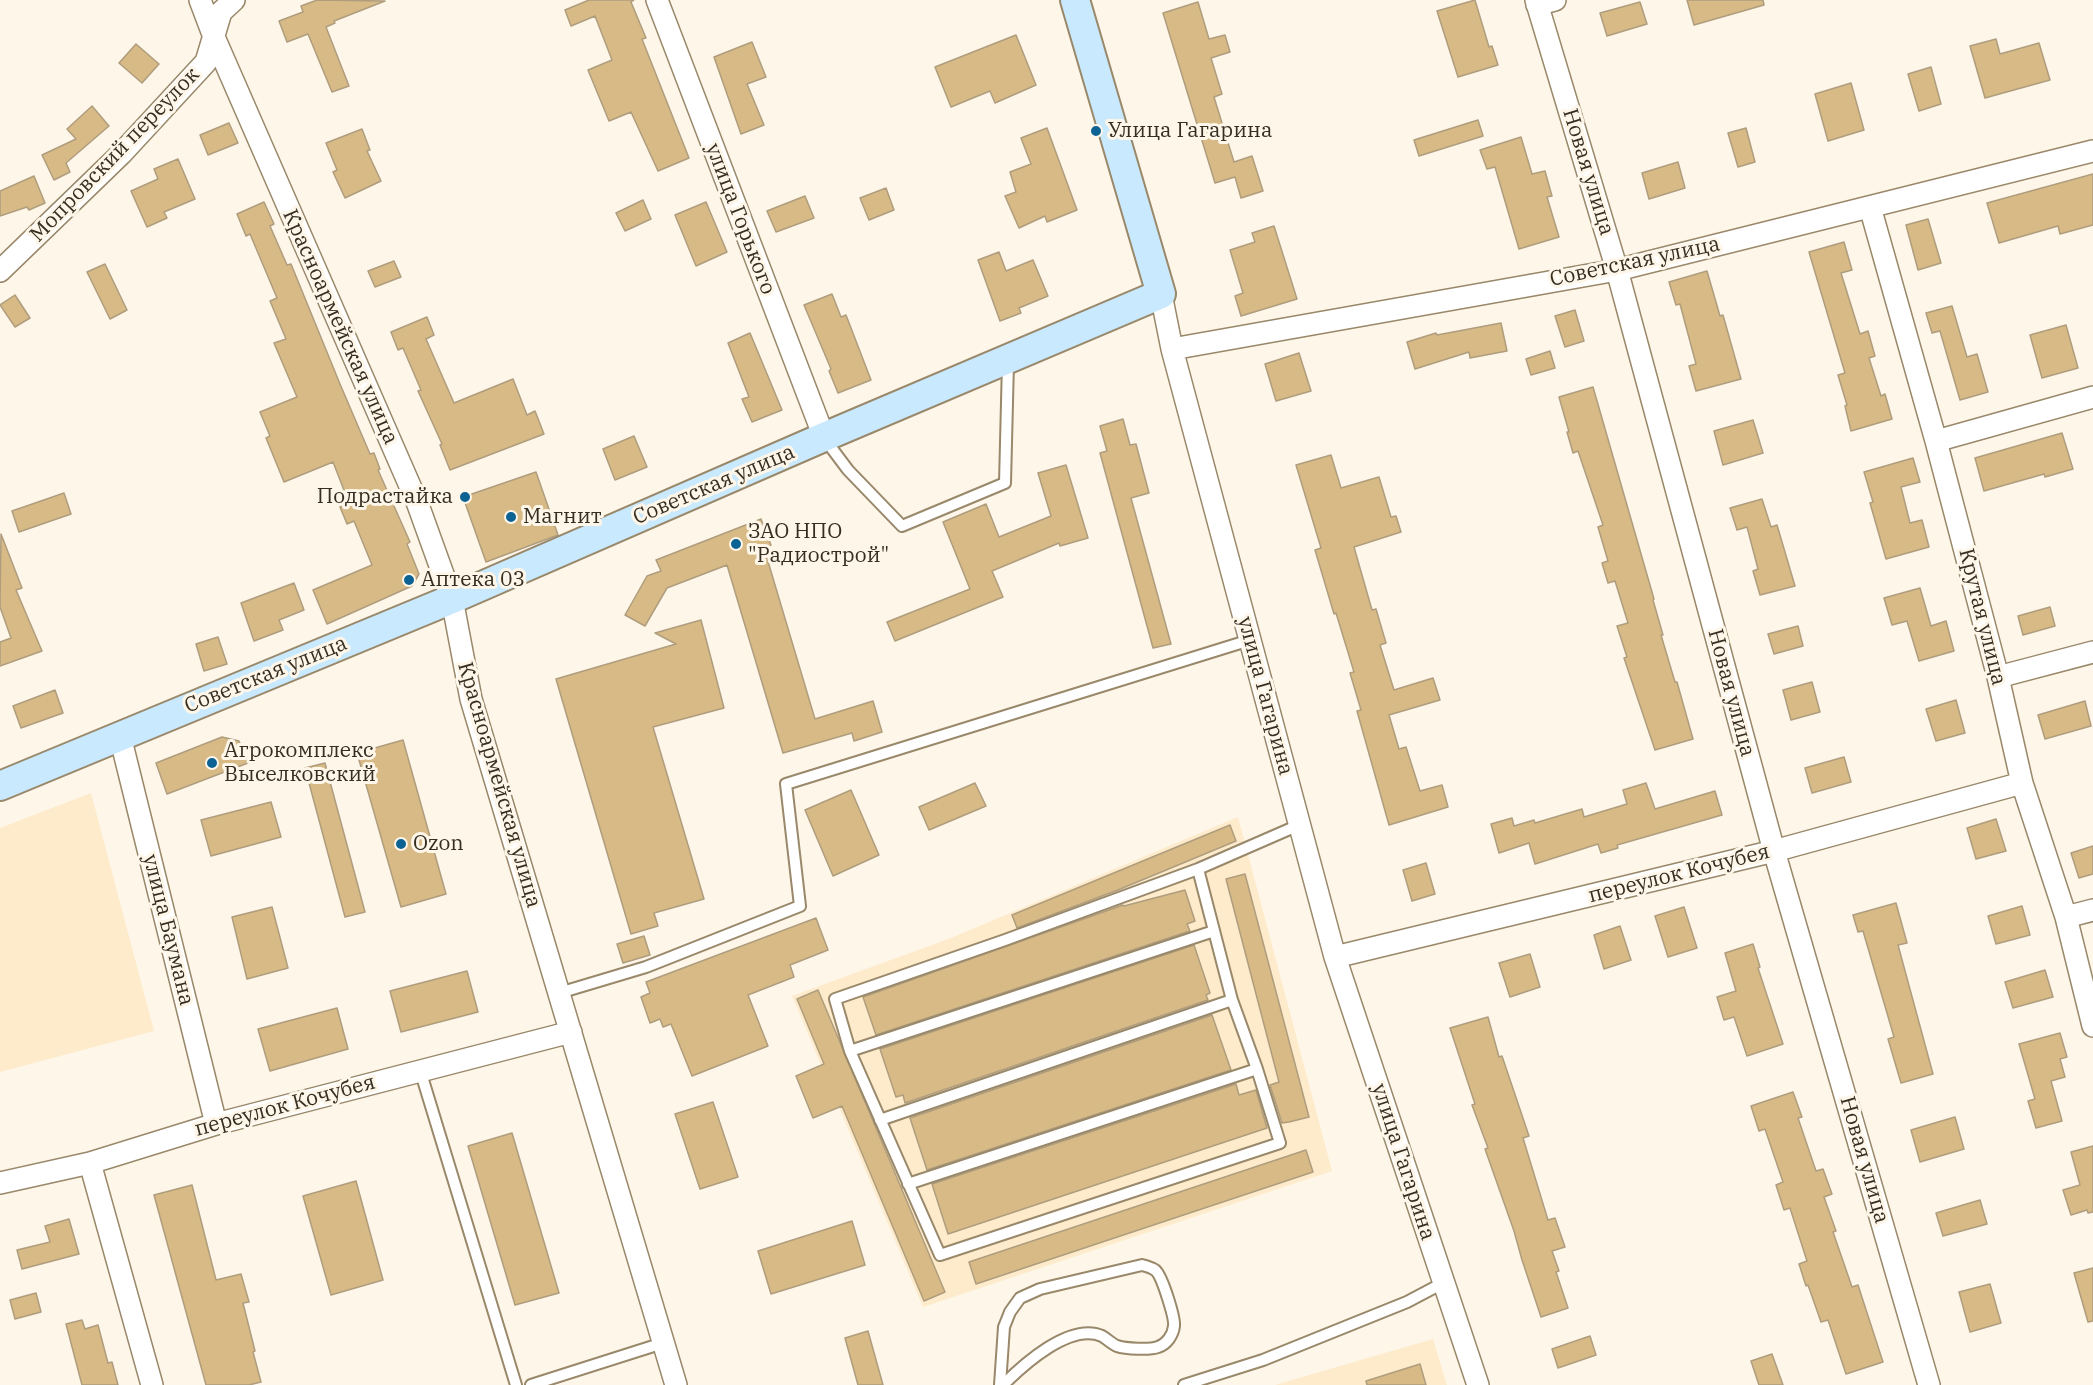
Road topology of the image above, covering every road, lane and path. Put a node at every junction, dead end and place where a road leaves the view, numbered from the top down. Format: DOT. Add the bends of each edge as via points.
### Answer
graph roads {
  1 [pos="200,0"];
  2 [pos="234,0"];
  3 [pos="657,0"];
  4 [pos="1075,0"];
  5 [pos="1543,2"];
  6 [pos="214,37"];
  7 [pos="2093,151"];
  8 [pos="1870,207"];
  9 [pos="1617,270"];
  10 [pos="0,271"];
  11 [pos="1161,294"];
  12 [pos="1172,349"];
  13 [pos="1008,359"];
  14 [pos="2093,397"];
  15 [pos="824,437"];
  16 [pos="1936,441"];
  17 [pos="452,599"];
  18 [pos="1250,640"];
  19 [pos="2093,651"];
  20 [pos="1998,677"];
  21 [pos="120,736"];
  22 [pos="2022,783"];
  23 [pos="0,786"];
  24 [pos="1299,825"];
  25 [pos="1774,851"];
  26 [pos="1198,869"];
  27 [pos="2093,910"];
  28 [pos="2066,917"];
  29 [pos="1214,931"];
  30 [pos="1335,957"];
  31 [pos="559,993"];
  32 [pos="1232,1000"];
  33 [pos="2093,1026"];
  34 [pos="571,1032"];
  35 [pos="850,1051"];
  36 [pos="1257,1069"];
  37 [pos="420,1070"];
  38 [pos="880,1120"];
  39 [pos="216,1124"];
  40 [pos="90,1163"];
  41 [pos="0,1183"];
  42 [pos="908,1184"];
  43 [pos="1443,1283"];
  44 [pos="663,1343"];
  45 [pos="152,1385"];
  46 [pos="516,1385"];
  47 [pos="531,1385"];
  48 [pos="676,1385"];
  49 [pos="1001,1385"];
  50 [pos="1184,1385"];
  51 [pos="1478,1385"];
  52 [pos="1929,1385"];
  1 -- 6 [label="street, Красноармейская улица"];
  2 -- 6 [label="street, Мопровский переулок" via="221,12"];
  3 -- 15 [label="street, улица Горького"];
  4 -- 11 [label="street, улица Гагарина"];
  5 -- 9 [label="street, Новая улица"];
  6 -- 10 [label="street, Мопровский переулок" via="206,62 121,154"];
  6 -- 17 [label="street, Красноармейская улица" via="417,502"];
  7 -- 8 [label="street, Советская улица"];
  8 -- 9 [label="street, Советская улица"];
  8 -- 16 [label="street, Крутая улица"];
  9 -- 12 [label="street, Советская улица"];
  9 -- 25 [label="street, Новая улица"];
  11 -- 12 [label="street, улица Гагарина"];
  11 -- 13 [label="street, Советская улица"];
  12 -- 18 [label="street, улица Гагарина"];
  13 -- 15 [label="street, Советская улица"];
  13 -- 15 [label="lane" via="1005,483 902,526 848,470"];
  14 -- 16 [label="street"];
  15 -- 17 [label="street, Советская улица"];
  16 -- 20 [label="street, Крутая улица"];
  17 -- 21 [label="street, Советская улица"];
  17 -- 31 [label="street, Красноармейская улица" via="471,699"];
  18 -- 24 [label="street, улица Гагарина"];
  18 -- 31 [label="lane" via="786,784 800,906 646,967"];
  19 -- 20 [label="street"];
  20 -- 22 [label="street, Крутая улица"];
  21 -- 23 [label="street, Советская улица"];
  21 -- 39 [label="street, улица Баумана"];
  22 -- 25 [label="street, переулок Кочубея"];
  22 -- 28 [label="street, Крутая улица"];
  24 -- 26 [label="lane"];
  24 -- 30 [label="street, улица Гагарина"];
  25 -- 30 [label="street, переулок Кочубея"];
  25 -- 52 [label="street, Новая улица"];
  26 -- 29 [label="lane"];
  26 -- 35 [label="lane" via="835,999"];
  27 -- 28 [label="street"];
  28 -- 33 [label="street, Крутая улица"];
  29 -- 32 [label="lane"];
  29 -- 35 [label="lane"];
  30 -- 43 [label="street, улица Гагарина"];
  31 -- 34 [label="street, Красноармейская улица"];
  32 -- 36 [label="lane"];
  32 -- 38 [label="lane"];
  34 -- 37 [label="street, переулок Кочубея"];
  34 -- 44 [label="street, Красноармейская улица"];
  35 -- 38 [label="lane"];
  36 -- 42 [label="lane"];
  36 -- 42 [label="lane" via="1280,1143 940,1255"];
  37 -- 39 [label="street, переулок Кочубея"];
  37 -- 46 [label="lane"];
  38 -- 42 [label="lane"];
  39 -- 40 [label="street, переулок Кочубея"];
  40 -- 41 [label="street, переулок Кочубея"];
  40 -- 45 [label="street"];
  43 -- 50 [label="lane" via="1407,1302 1263,1360"];
  43 -- 51 [label="street, улица Гагарина"];
  44 -- 47 [label="lane"];
  44 -- 48 [label="street, Красноармейская улица"];
  49 -- 49 [label="lane" via="1004,1327 1020,1298 1040,1289 1142,1265 1161,1278 1175,1324 1166,1343 1127,1348 1100,1335 1078,1336 1033,1357"];
}
